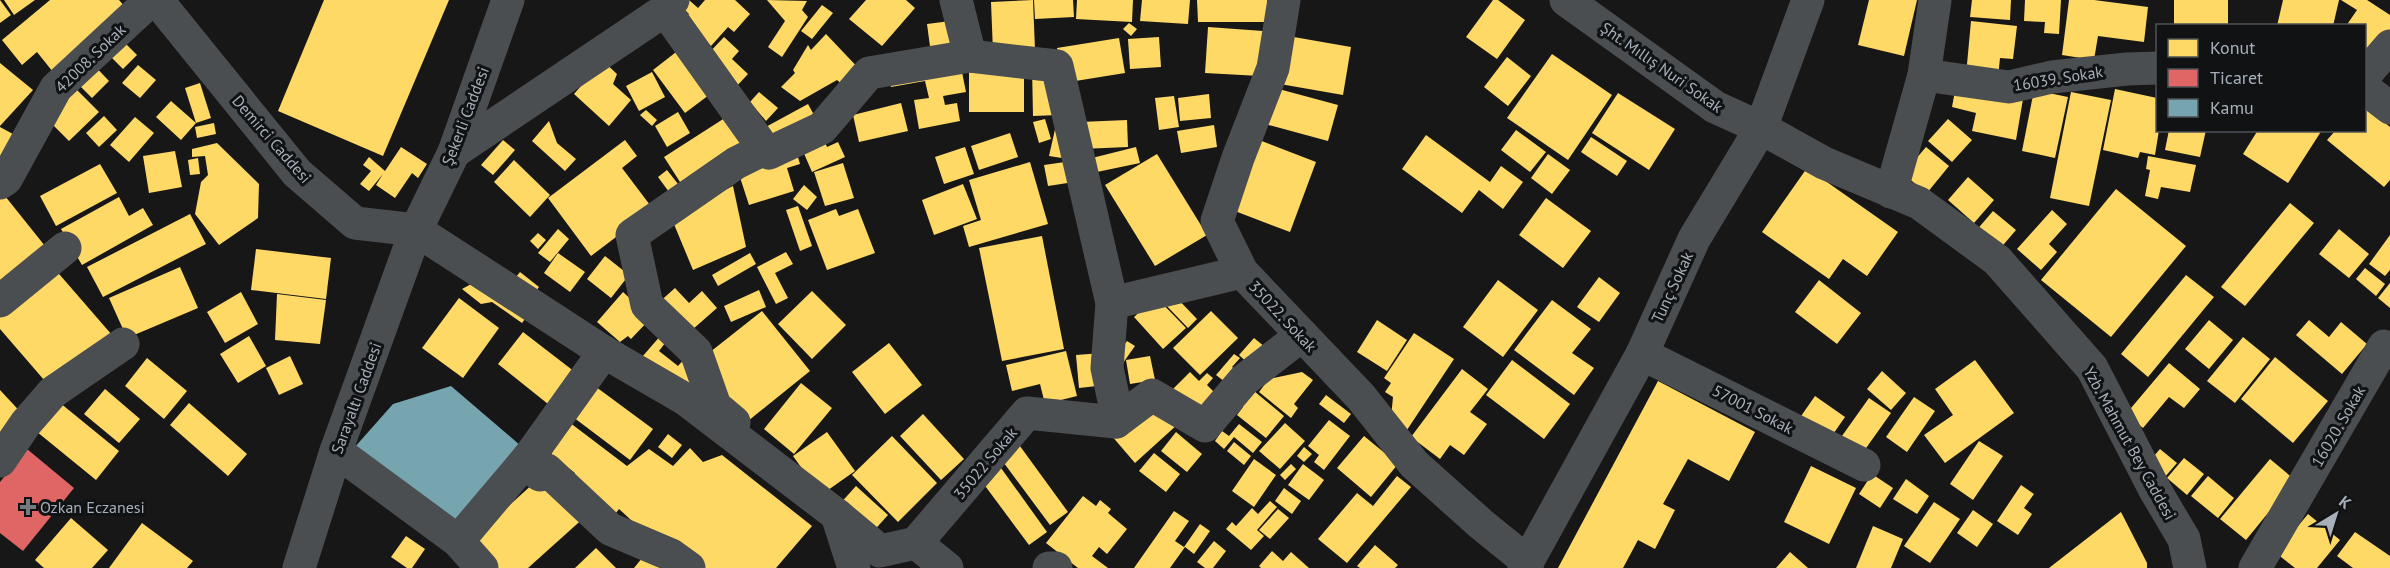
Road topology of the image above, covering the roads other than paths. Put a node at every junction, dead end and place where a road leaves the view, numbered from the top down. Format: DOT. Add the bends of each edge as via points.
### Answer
graph roads {
  1 [pos="151,0"];
  2 [pos="157,0"];
  3 [pos="508,0"];
  4 [pos="956,0"];
  5 [pos="1284,0"];
  6 [pos="1566,0"];
  7 [pos="1808,0"];
  8 [pos="1935,0"];
  9 [pos="669,5"];
  10 [pos="2390,46"];
  11 [pos="970,56"];
  12 [pos="2156,68"];
  13 [pos="2366,74"];
  14 [pos="1924,75"];
  15 [pos="2366,90"];
  16 [pos="2390,108"];
  17 [pos="1761,128"];
  18 [pos="764,149"];
  19 [pos="454,152"];
  20 [pos="2,179"];
  21 [pos="1891,192"];
  22 [pos="416,230"];
  23 [pos="65,248"];
  24 [pos="1242,272"];
  25 [pos="0,301"];
  26 [pos="1112,303"];
  27 [pos="1302,335"];
  28 [pos="123,344"];
  29 [pos="2384,346"];
  30 [pos="604,352"];
  31 [pos="1642,354"];
  32 [pos="1116,422"];
  33 [pos="336,451"];
  34 [pos="529,457"];
  35 [pos="0,461"];
  36 [pos="1864,465"];
  37 [pos="837,515"];
  38 [pos="458,541"];
  39 [pos="916,543"];
  40 [pos="1526,565"];
  41 [pos="299,568"];
  42 [pos="482,568"];
  43 [pos="689,568"];
  44 [pos="854,568"];
  45 [pos="947,568"];
  46 [pos="1049,568"];
  47 [pos="1056,568"];
  48 [pos="2190,568"];
  49 [pos="2255,568"];
  1 -- 20 [label="street, 42008. Sokak" via="56,88"];
  2 -- 22 [label="street, Demirci Caddesi" via="297,173 355,223"];
  3 -- 19 [label="street, Şekerli Caddesi"];
  4 -- 11 [label="street"];
  5 -- 24 [label="street, 35022. Sokak" via="1273,68 1217,220"];
  6 -- 17 [label="street, Şht. Mıllış Nuri Sokak" via="1715,107"];
  7 -- 17 [label="street, Tunç Sokak"];
  8 -- 14 [label="street"];
  9 -- 18 [label="street"];
  9 -- 19 [label="street"];
  10 -- 13 [label="street"];
  11 -- 18 [label="street" via="869,73 822,128 769,153"];
  11 -- 26 [label="street" via="1057,66"];
  12 -- 14 [label="street, 16039. Sokak" via="2052,77 2010,87"];
  14 -- 21 [label="street"];
  15 -- 16 [label="street"];
  17 -- 21 [label="street, Yzb. Mahmut Bey Caddesi" via="1824,163"];
  17 -- 31 [label="street, Tunç Sokak" via="1694,239"];
  18 -- 37 [label="street" via="736,163 632,235 647,305 696,352 715,406"];
  19 -- 22 [label="street, Şekerli Caddesi"];
  21 -- 48 [label="street, Yzb. Mahmut Bey Caddesi" via="1919,203 1997,260 2092,368 2184,539"];
  22 -- 30 [label="street"];
  22 -- 33 [label="street, Sarayaltı Caddesi"];
  23 -- 25 [label="street"];
  24 -- 26 [label="street"];
  24 -- 27 [label="street, 35022. Sokak"];
  26 -- 32 [label="street" via="1107,368"];
  27 -- 32 [label="street" via="1244,380 1205,426 1152,395"];
  27 -- 40 [label="street, 35022. Sokak" via="1361,397 1414,464"];
  28 -- 35 [label="street" via="53,392"];
  29 -- 49 [label="street, 16020. Sokak"];
  30 -- 34 [label="street"];
  30 -- 37 [label="street" via="685,399"];
  31 -- 36 [label="street, 57001 Sokak"];
  31 -- 40 [label="street, Tunç Sokak"];
  32 -- 39 [label="street, 35022 Sokak" via="1027,413"];
  33 -- 38 [label="street"];
  33 -- 41 [label="street, Sarayaltı Caddesi"];
  34 -- 38 [label="street"];
  34 -- 43 [label="street" via="527,465 540,475 547,470 610,529 671,555"];
  37 -- 39 [label="street" via="880,551"];
  37 -- 44 [label="street"];
  38 -- 42 [label="street"];
  39 -- 45 [label="street"];
  46 -- 47 [label="street"];
}
